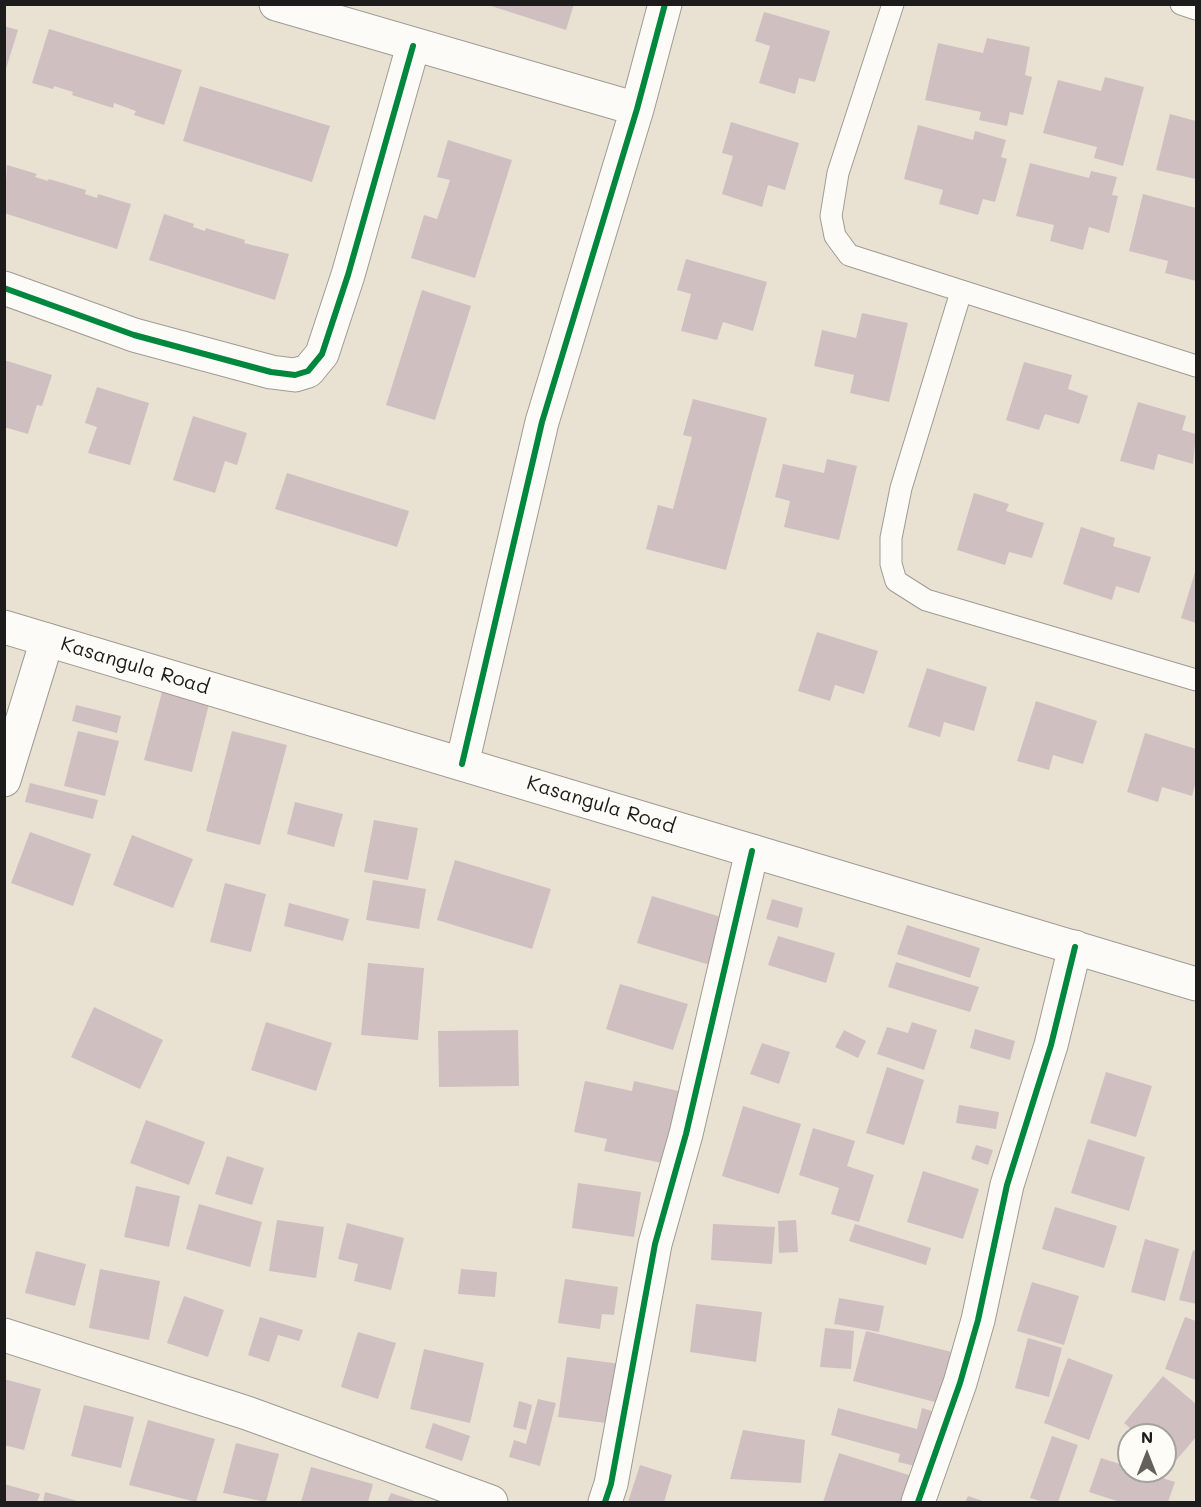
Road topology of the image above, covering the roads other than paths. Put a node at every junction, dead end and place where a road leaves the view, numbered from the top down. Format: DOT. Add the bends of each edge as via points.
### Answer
graph roads {
  1 [pos="276,4"];
  2 [pos="665,4"];
  3 [pos="893,4"];
  4 [pos="1180,4"];
  5 [pos="1197,9"];
  6 [pos="413,46"];
  7 [pos="637,109"];
  8 [pos="4,288"];
  9 [pos="961,292"];
  10 [pos="1197,366"];
  11 [pos="4,627"];
  12 [pos="47,640"];
  13 [pos="1197,681"];
  14 [pos="462,764"];
  15 [pos="4,780"];
  16 [pos="752,850"];
  17 [pos="1075,947"];
  18 [pos="1197,984"];
  19 [pos="4,1335"];
  20 [pos="491,1503"];
  21 [pos="605,1503"];
  22 [pos="918,1503"];
  1 -- 6 [label="street"];
  2 -- 7 [label="street"];
  3 -- 9 [label="lane" via="838,172 831,216 835,236 849,255"];
  4 -- 5 [label="lane"];
  6 -- 7 [label="street"];
  6 -- 8 [label="street" via="348,275 322,354 308,371 295,375 271,372 134,335"];
  7 -- 14 [label="street" via="542,422"];
  9 -- 10 [label="lane"];
  9 -- 13 [label="lane" via="901,488 891,538 891,564 896,581 926,600"];
  11 -- 12 [label="street, Kasangula Road"];
  12 -- 14 [label="street, Kasangula Road"];
  12 -- 15 [label="street"];
  14 -- 16 [label="street, Kasangula Road"];
  16 -- 17 [label="street, Kasangula Road"];
  16 -- 21 [label="street" via="686,1134 655,1244"];
  17 -- 18 [label="street, Kasangula Road"];
  17 -- 22 [label="street" via="1051,1045 1007,1185 978,1320"];
  19 -- 20 [label="street" via="247,1413"];
}
